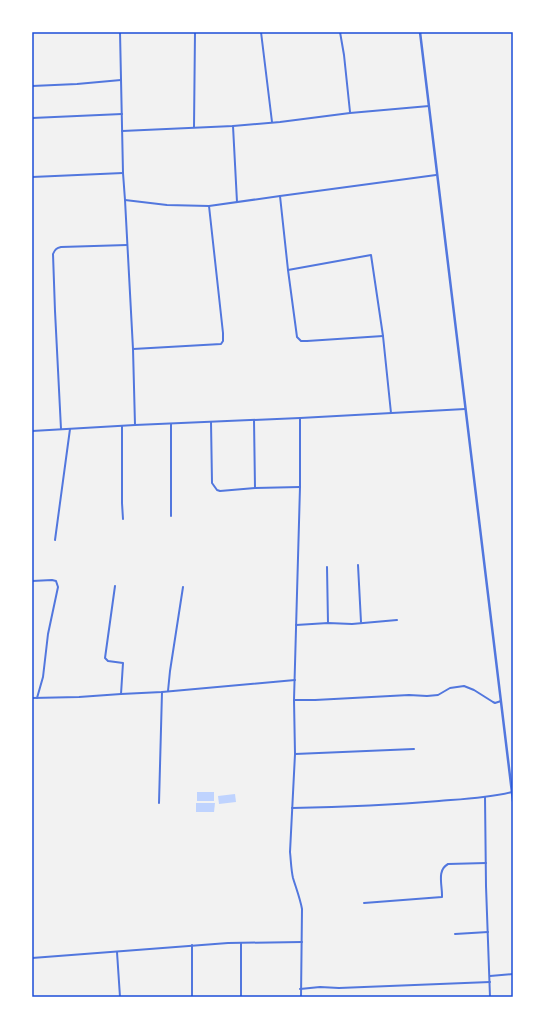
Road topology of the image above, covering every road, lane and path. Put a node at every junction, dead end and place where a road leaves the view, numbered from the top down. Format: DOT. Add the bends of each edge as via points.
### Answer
graph roads {
  1 [pos="120,32"];
  2 [pos="195,32"];
  3 [pos="261,32"];
  4 [pos="340,32"];
  5 [pos="420,32"];
  6 [pos="121,80"];
  7 [pos="32,86"];
  8 [pos="428,106"];
  9 [pos="350,113"];
  10 [pos="122,114"];
  11 [pos="32,118"];
  12 [pos="272,122"];
  13 [pos="232,126"];
  14 [pos="194,128"];
  15 [pos="122,130"];
  16 [pos="123,172"];
  17 [pos="436,175"];
  18 [pos="32,177"];
  19 [pos="280,196"];
  20 [pos="125,200"];
  21 [pos="237,202"];
  22 [pos="208,206"];
  23 [pos="127,245"];
  24 [pos="288,270"];
  25 [pos="383,336"];
  26 [pos="133,349"];
  27 [pos="465,409"];
  28 [pos="391,413"];
  29 [pos="300,418"];
  30 [pos="254,420"];
  31 [pos="211,422"];
  32 [pos="171,424"];
  33 [pos="135,425"];
  34 [pos="122,426"];
  35 [pos="61,429"];
  36 [pos="70,429"];
  37 [pos="32,431"];
  38 [pos="300,486"];
  39 [pos="255,488"];
  40 [pos="171,516"];
  41 [pos="123,518"];
  42 [pos="55,540"];
  43 [pos="358,565"];
  44 [pos="327,567"];
  45 [pos="32,581"];
  46 [pos="114,586"];
  47 [pos="183,587"];
  48 [pos="397,620"];
  49 [pos="361,622"];
  50 [pos="328,623"];
  51 [pos="296,625"];
  52 [pos="294,680"];
  53 [pos="168,691"];
  54 [pos="162,692"];
  55 [pos="122,694"];
  56 [pos="32,698"];
  57 [pos="37,698"];
  58 [pos="294,700"];
  59 [pos="501,701"];
  60 [pos="414,749"];
  61 [pos="295,754"];
  62 [pos="512,792"];
  63 [pos="485,797"];
  64 [pos="513,801"];
  65 [pos="159,803"];
  66 [pos="292,808"];
  67 [pos="486,863"];
  68 [pos="364,903"];
  69 [pos="488,932"];
  70 [pos="455,934"];
  71 [pos="302,942"];
  72 [pos="241,943"];
  73 [pos="192,945"];
  74 [pos="117,952"];
  75 [pos="32,958"];
  76 [pos="513,974"];
  77 [pos="490,976"];
  78 [pos="490,982"];
  79 [pos="300,989"];
  80 [pos="120,997"];
  81 [pos="192,997"];
  82 [pos="241,997"];
  83 [pos="301,997"];
  84 [pos="490,997"];
  1 -- 6 [label="street"];
  2 -- 14 [label="street"];
  3 -- 12 [label="street"];
  4 -- 9 [label="street"];
  5 -- 8 [label="street"];
  6 -- 7 [label="street"];
  6 -- 10 [label="street"];
  8 -- 9 [label="street"];
  8 -- 17 [label="street"];
  9 -- 12 [label="street"];
  10 -- 11 [label="street"];
  10 -- 15 [label="street"];
  12 -- 13 [label="street"];
  13 -- 14 [label="street"];
  13 -- 21 [label="street"];
  14 -- 15 [label="street"];
  15 -- 16 [label="street"];
  16 -- 18 [label="street"];
  16 -- 20 [label="street"];
  17 -- 19 [label="street"];
  17 -- 27 [label="street"];
  19 -- 21 [label="street"];
  19 -- 24 [label="street"];
  20 -- 22 [label="street"];
  20 -- 23 [label="street"];
  21 -- 22 [label="street"];
  22 -- 26 [label="street" via="223,341 221,344"];
  23 -- 26 [label="street"];
  23 -- 35 [label="street" via="58,248 53,254"];
  24 -- 25 [label="street" via="297,337 301,341"];
  24 -- 25 [label="street" via="371,255"];
  25 -- 28 [label="street"];
  26 -- 33 [label="street"];
  27 -- 28 [label="street"];
  27 -- 59 [label="street"];
  28 -- 29 [label="street"];
  29 -- 30 [label="street"];
  29 -- 38 [label="street"];
  30 -- 31 [label="street"];
  30 -- 39 [label="street"];
  31 -- 32 [label="street"];
  31 -- 39 [label="street" via="212,483 220,491"];
  32 -- 33 [label="street"];
  32 -- 40 [label="street"];
  33 -- 34 [label="street"];
  34 -- 36 [label="street"];
  34 -- 41 [label="street"];
  35 -- 36 [label="street"];
  35 -- 37 [label="street"];
  36 -- 42 [label="street"];
  38 -- 39 [label="street"];
  38 -- 51 [label="street"];
  43 -- 49 [label="street"];
  44 -- 50 [label="street"];
  45 -- 57 [label="street" via="52,580 56,581 58,587"];
  46 -- 55 [label="street" via="105,658 123,663"];
  47 -- 53 [label="street"];
  48 -- 49 [label="street"];
  49 -- 50 [label="street"];
  50 -- 51 [label="street"];
  51 -- 52 [label="street"];
  52 -- 53 [label="street"];
  52 -- 58 [label="street"];
  53 -- 54 [label="street"];
  54 -- 55 [label="street"];
  54 -- 65 [label="street"];
  55 -- 57 [label="street"];
  56 -- 57 [label="street"];
  58 -- 59 [label="street" via="427,696 464,686 495,703"];
  58 -- 61 [label="street"];
  59 -- 62 [label="street"];
  60 -- 61 [label="street"];
  61 -- 66 [label="street"];
  62 -- 63 [label="street"];
  62 -- 64 [label="street"];
  63 -- 66 [label="street" via="406,804"];
  63 -- 67 [label="street"];
  66 -- 71 [label="street" via="290,852 293,876 302,909"];
  67 -- 68 [label="street" via="444,866 441,872 442,897"];
  67 -- 69 [label="street"];
  69 -- 70 [label="street"];
  69 -- 77 [label="street"];
  71 -- 72 [label="street"];
  71 -- 79 [label="street"];
  72 -- 73 [label="street"];
  72 -- 82 [label="street"];
  73 -- 74 [label="street"];
  73 -- 81 [label="street"];
  74 -- 75 [label="street"];
  74 -- 80 [label="street"];
  76 -- 77 [label="street"];
  77 -- 78 [label="street"];
  78 -- 79 [label="street"];
  78 -- 84 [label="street"];
  79 -- 83 [label="street"];
}
